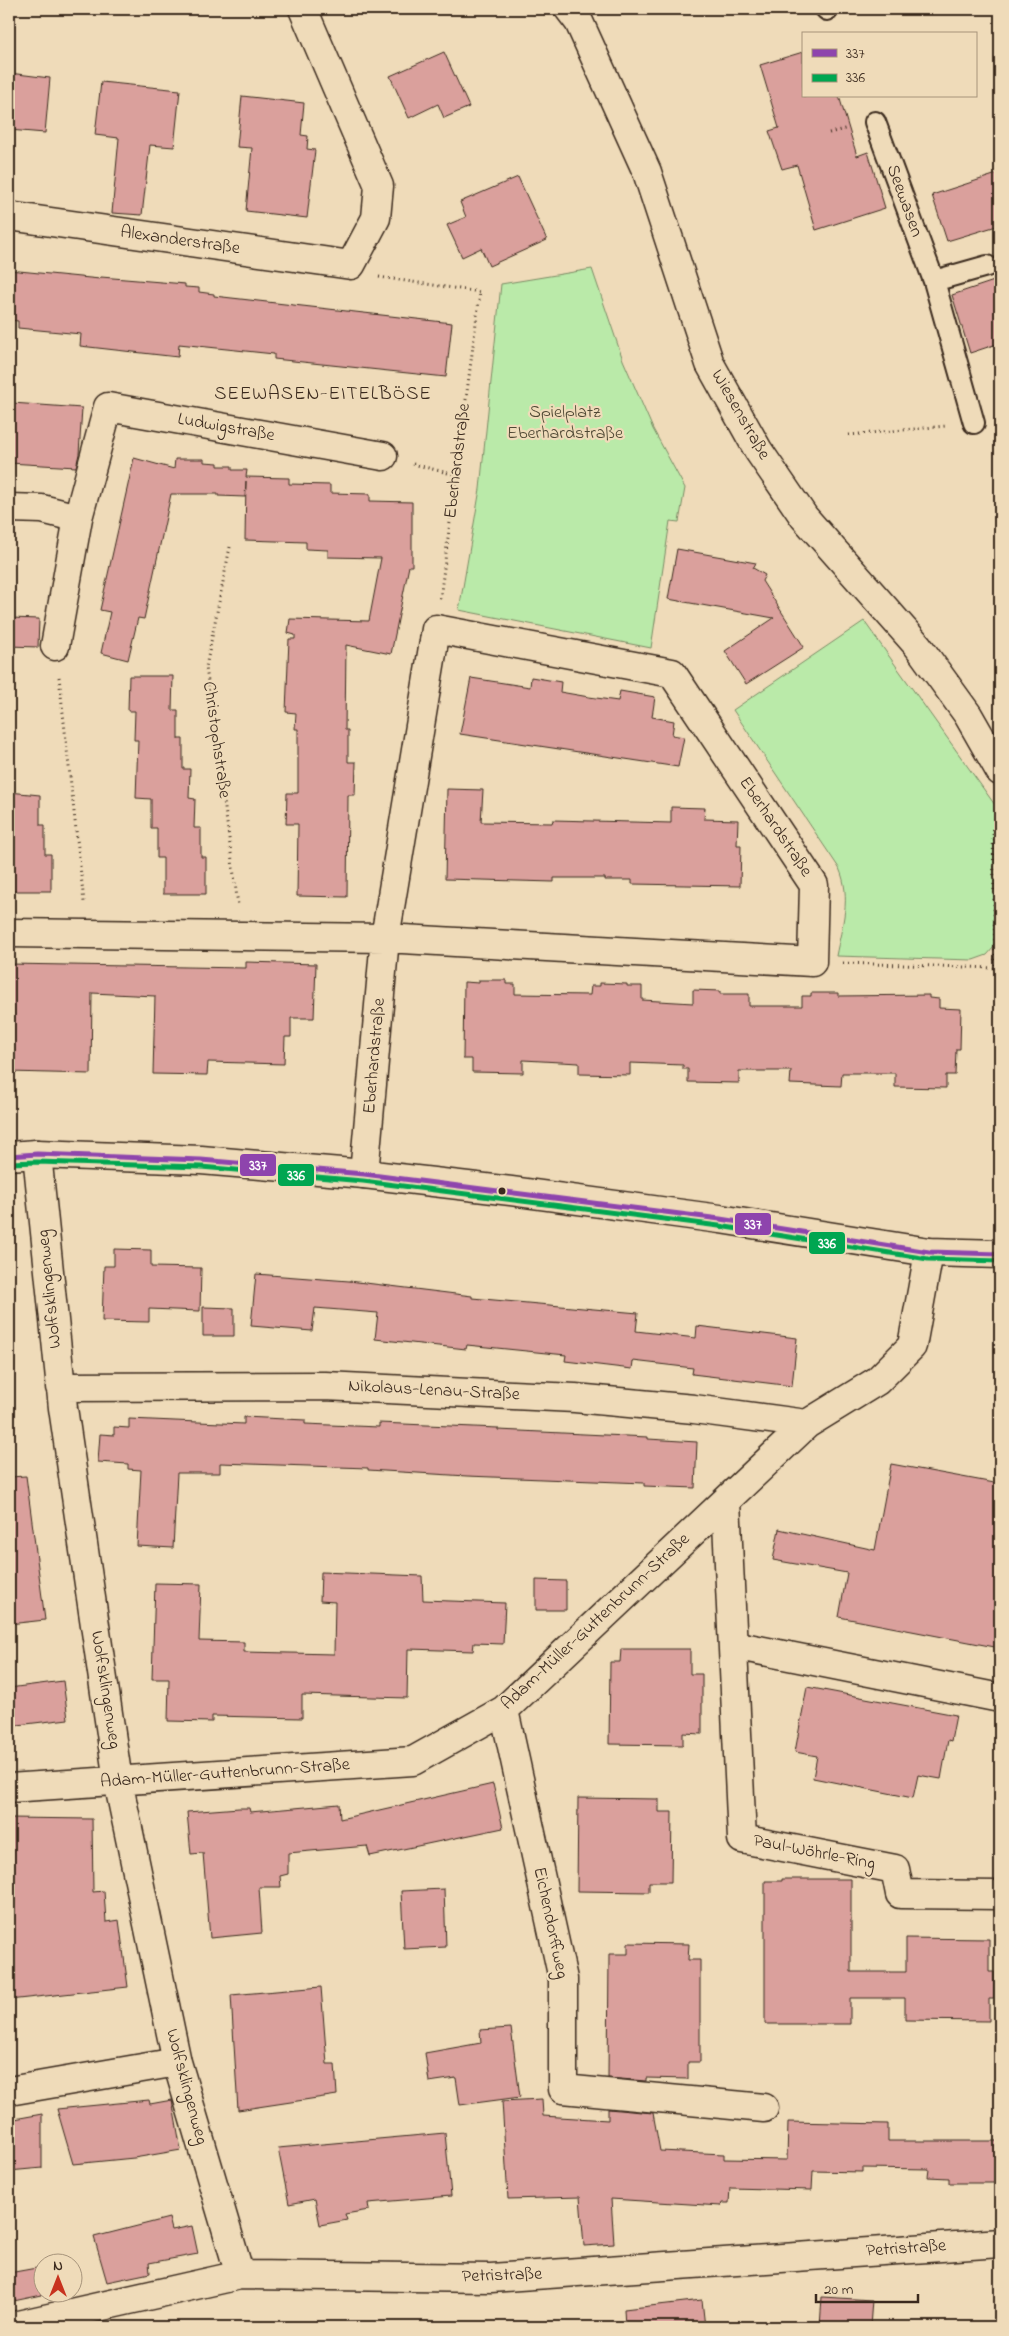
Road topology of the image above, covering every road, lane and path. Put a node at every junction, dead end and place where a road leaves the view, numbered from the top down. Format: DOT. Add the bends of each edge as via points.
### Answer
graph roads {
  1 [pos="303,9"];
  2 [pos="569,9"];
  3 [pos="875,122"];
  4 [pos="9,216"];
  5 [pos="351,265"];
  6 [pos="987,266"];
  7 [pos="934,281"];
  8 [pos="974,423"];
  9 [pos="849,435"];
  10 [pos="383,456"];
  11 [pos="456,475"];
  12 [pos="9,508"];
  13 [pos="78,518"];
  14 [pos="230,547"];
  15 [pos="436,630"];
  16 [pos="56,646"];
  17 [pos="1000,771"];
  18 [pos="1000,822"];
  19 [pos="9,933"];
  20 [pos="88,934"];
  21 [pos="243,935"];
  22 [pos="385,938"];
  23 [pos="812,962"];
  24 [pos="37,1154"];
  25 [pos="9,1156"];
  26 [pos="364,1174"];
  27 [pos="929,1252"];
  28 [pos="1000,1254"];
  29 [pos="60,1387"];
  30 [pos="807,1424"];
  31 [pos="726,1501"];
  32 [pos="733,1645"];
  33 [pos="1000,1698"];
  34 [pos="504,1710"];
  35 [pos="118,1781"];
  36 [pos="9,1788"];
  37 [pos="1000,1895"];
  38 [pos="177,2062"];
  39 [pos="9,2091"];
  40 [pos="764,2108"];
  41 [pos="1000,2243"];
  42 [pos="240,2275"];
  43 [pos="9,2327"];
  1 -- 5 [label="street" via="379,186 376,218"];
  2 -- 17 [label="street, Wiesenstraße" via="579,22 647,172 710,364 758,450 804,517 918,646 968,715"];
  3 -- 7 [label="lane, Seewasen"];
  4 -- 5 [label="street, Alexanderstraße"];
  5 -- 11 [label="path, Eberhardstraße" via="379,277 480,292"];
  6 -- 7 [label="lane"];
  7 -- 8 [label="lane, Seewasen"];
  8 -- 9 [label="path"];
  10 -- 11 [label="path"];
  10 -- 13 [label="street, Ludwigstraße" via="108,407"];
  11 -- 15 [label="path, Eberhardstraße"];
  12 -- 13 [label="street" via="42,509"];
  13 -- 16 [label="street, Ludwigstraße"];
  14 -- 21 [label="path, Christophstraße" via="206,667"];
  15 -- 22 [label="street, Eberhardstraße"];
  15 -- 23 [label="street, Eberhardstraße" via="672,672 814,885"];
  16 -- 20 [label="path"];
  18 -- 23 [label="path" via="994,826 994,968"];
  19 -- 20 [label="street"];
  20 -- 21 [label="street"];
  21 -- 22 [label="street"];
  22 -- 23 [label="street"];
  22 -- 26 [label="street, Eberhardstraße"];
  24 -- 25 [label="street"];
  24 -- 26 [label="street" via="201,1160"];
  24 -- 29 [label="street, Wolfsklingenweg"];
  26 -- 27 [label="street" via="710,1218"];
  27 -- 28 [label="street"];
  27 -- 30 [label="street, Adam-Müller-Guttenbrunn-Straße" via="912,1346 877,1381"];
  29 -- 30 [label="street, Nikolaus-Lenau-Straße" via="325,1386 575,1398"];
  29 -- 35 [label="street, Wolfsklingenweg"];
  30 -- 31 [label="street, Adam-Müller-Guttenbrunn-Straße"];
  31 -- 32 [label="street, Paul-Wöhrle-Ring"];
  31 -- 34 [label="street, Adam-Müller-Guttenbrunn-Straße"];
  32 -- 33 [label="street"];
  32 -- 37 [label="street, Paul-Wöhrle-Ring" via="742,1839 895,1869 900,1894"];
  34 -- 35 [label="street, Adam-Müller-Guttenbrunn-Straße" via="413,1761"];
  34 -- 40 [label="street, Eichendorffweg" via="563,1980 563,2089"];
  35 -- 36 [label="street, Adam-Müller-Guttenbrunn-Straße"];
  35 -- 38 [label="street, Wolfsklingenweg"];
  38 -- 39 [label="street"];
  38 -- 42 [label="street, Wolfsklingenweg"];
  41 -- 42 [label="street, Petristraße" via="491,2278"];
  42 -- 43 [label="street, Petristraße"];
}
